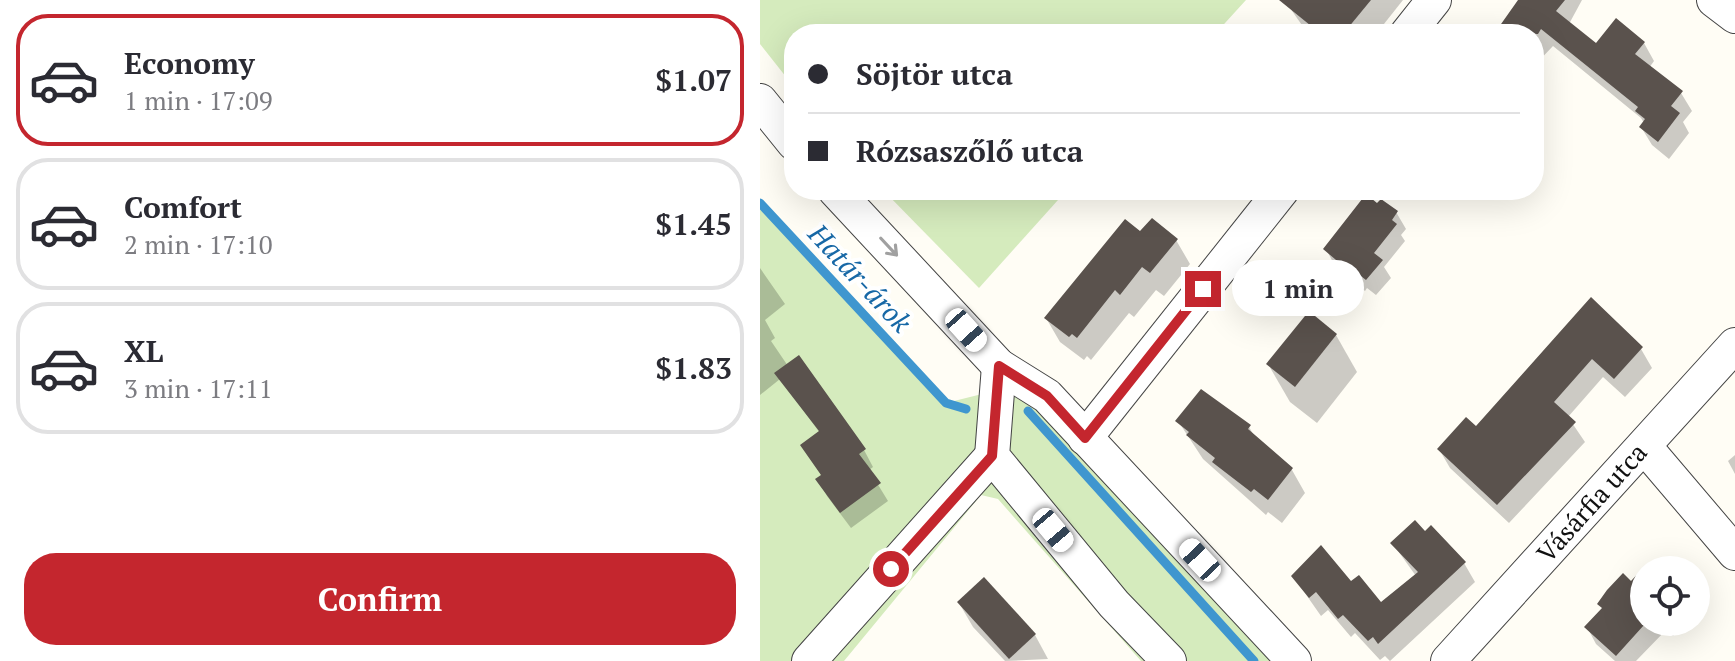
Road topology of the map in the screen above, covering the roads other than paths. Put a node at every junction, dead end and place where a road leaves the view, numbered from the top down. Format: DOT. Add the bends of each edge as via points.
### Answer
graph roads {
  1 [pos="1434,0"];
  2 [pos="1714,0"];
  3 [pos="1735,16"];
  4 [pos="1415,24"];
  5 [pos="760,101"];
  6 [pos="784,131"];
  7 [pos="844,200"];
  8 [pos="1274,200"];
  9 [pos="1735,345"];
  10 [pos="999,366"];
  11 [pos="1085,438"];
  12 [pos="1644,446"];
  13 [pos="992,456"];
  14 [pos="1735,553"];
  15 [pos="809,661"];
  16 [pos="1169,661"];
  17 [pos="1294,661"];
  18 [pos="1448,661"];
  1 -- 4 [label="street"];
  2 -- 3 [label="street"];
  5 -- 6 [label="street"];
  7 -- 10 [label="street, one-way"];
  8 -- 11 [label="street"];
  9 -- 12 [label="street, Vásárfia utca"];
  10 -- 11 [label="street" via="1047,396"];
  10 -- 13 [label="street"];
  11 -- 17 [label="street"];
  12 -- 14 [label="street"];
  12 -- 18 [label="street, Vásárfia utca"];
  13 -- 15 [label="street"];
  13 -- 16 [label="street" via="1114,604"];
}
